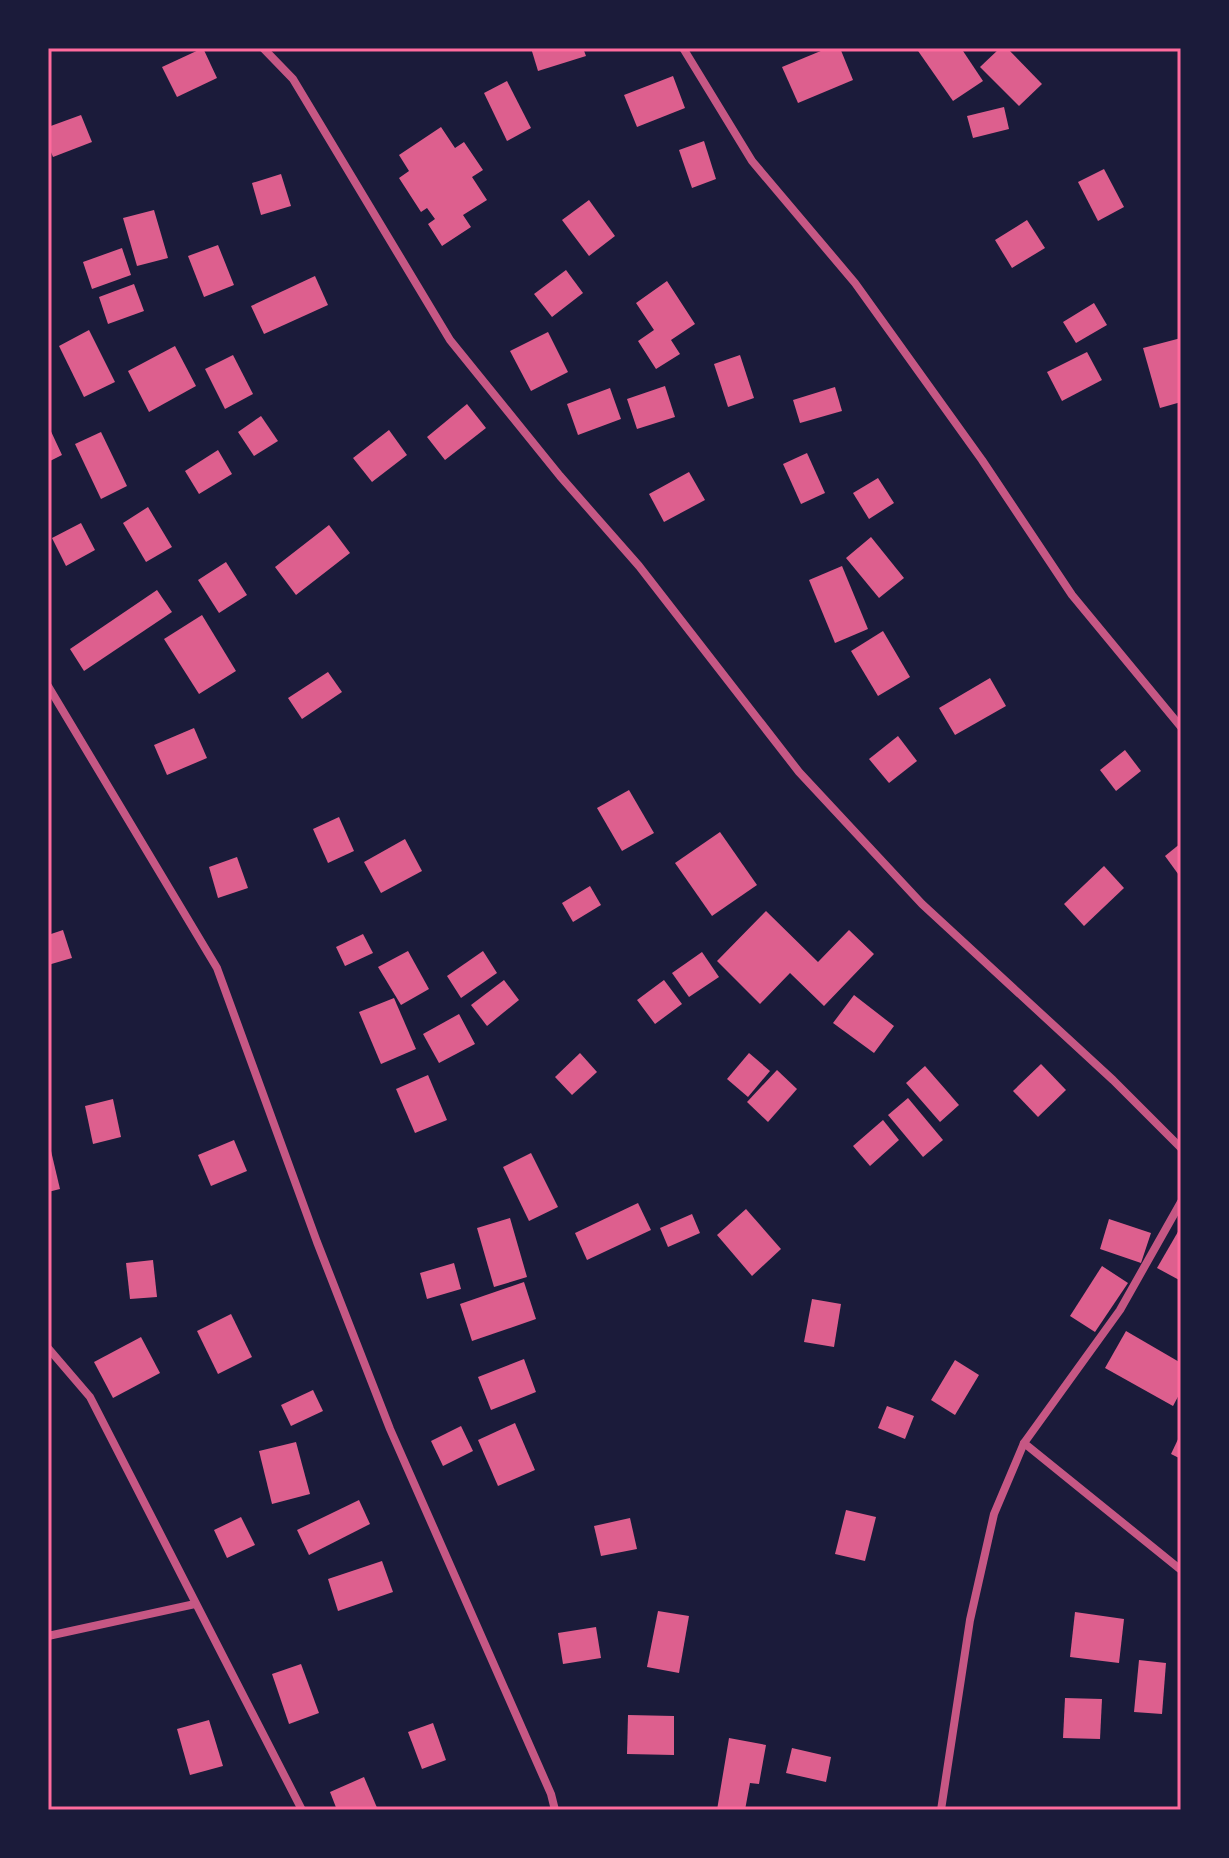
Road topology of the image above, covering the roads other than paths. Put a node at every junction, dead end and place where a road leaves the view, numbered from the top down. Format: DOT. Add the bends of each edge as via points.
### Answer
graph roads {
  1 [pos="263,48"];
  2 [pos="683,48"];
  3 [pos="48,686"];
  4 [pos="1181,727"];
  5 [pos="1181,1148"];
  6 [pos="1181,1202"];
  7 [pos="48,1348"];
  8 [pos="1024,1443"];
  9 [pos="1181,1570"];
  10 [pos="195,1604"];
  11 [pos="48,1636"];
  12 [pos="302,1810"];
  13 [pos="555,1810"];
  14 [pos="941,1810"];
  1 -- 5 [label="street" via="293,79 450,340 639,566 799,772 922,904"];
  2 -- 4 [label="street" via="752,161 855,283 1072,595"];
  3 -- 13 [label="street" via="217,968 384,1415"];
  6 -- 8 [label="street" via="1120,1310"];
  7 -- 10 [label="street" via="90,1397"];
  8 -- 9 [label="street"];
  8 -- 14 [label="street" via="994,1514 970,1620"];
  10 -- 11 [label="street"];
  10 -- 12 [label="street"];
}
